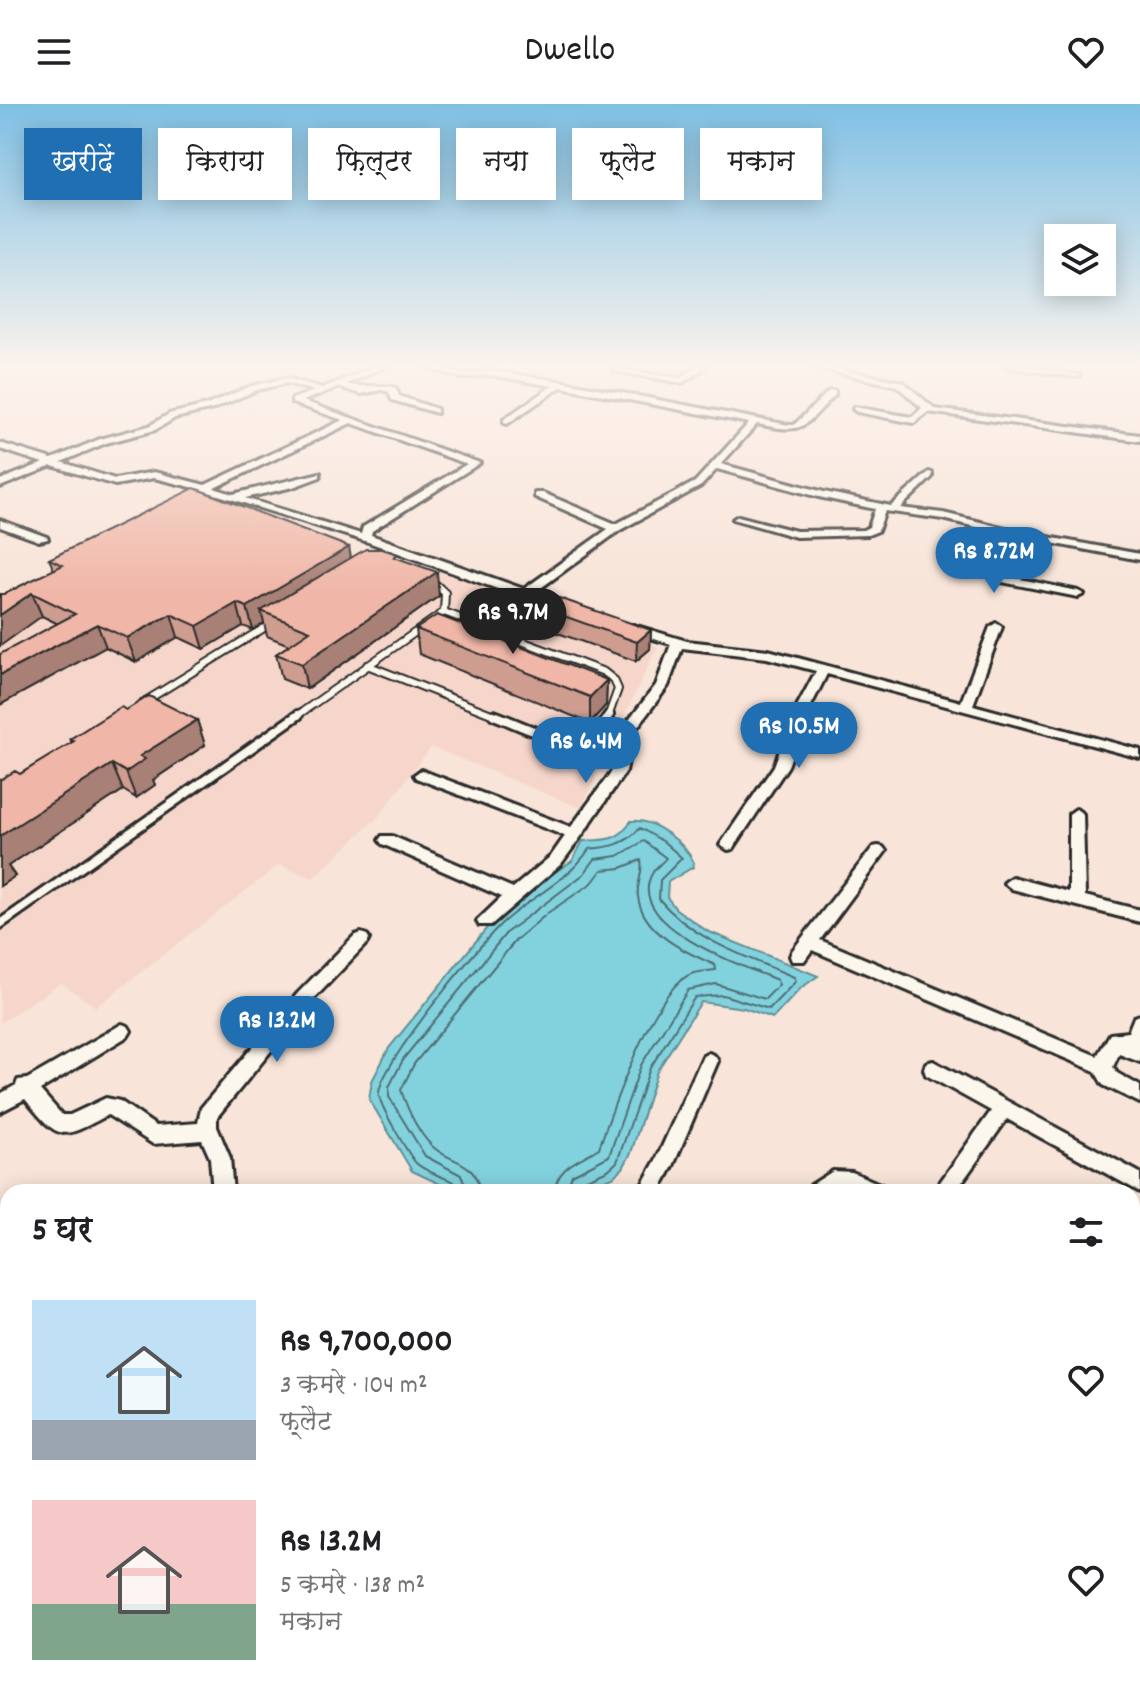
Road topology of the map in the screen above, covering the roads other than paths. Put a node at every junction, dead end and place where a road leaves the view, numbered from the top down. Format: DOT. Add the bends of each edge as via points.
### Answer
graph roads {
  1 [pos="102,441"];
  2 [pos="307,441"];
  3 [pos="410,441"];
  4 [pos="736,441"];
  5 [pos="0,446"];
  6 [pos="53,463"];
  7 [pos="714,465"];
  8 [pos="317,475"];
  9 [pos="929,475"];
  10 [pos="0,484"];
  11 [pos="202,488"];
  12 [pos="539,495"];
  13 [pos="233,497"];
  14 [pos="887,508"];
  15 [pos="738,519"];
  16 [pos="0,523"];
  17 [pos="616,528"];
  18 [pos="1011,532"];
  19 [pos="43,539"];
  20 [pos="366,539"];
  21 [pos="1140,557"];
  22 [pos="422,577"];
  23 [pos="1078,594"];
  24 [pos="524,595"];
  25 [pos="444,612"];
  26 [pos="584,614"];
  27 [pos="283,617"];
  28 [pos="614,623"];
  29 [pos="996,627"];
  30 [pos="678,643"];
  31 [pos="367,665"];
  32 [pos="823,669"];
  33 [pos="965,708"];
  34 [pos="132,710"];
  35 [pos="1140,754"];
  36 [pos="421,775"];
  37 [pos="1076,814"];
  38 [pos="575,834"];
  39 [pos="387,840"];
  40 [pos="728,845"];
  41 [pos="878,851"];
  42 [pos="1012,883"];
  43 [pos="515,896"];
  44 [pos="1077,900"];
  45 [pos="1140,916"];
  46 [pos="485,921"];
  47 [pos="0,924"];
  48 [pos="361,939"];
  49 [pos="1140,1022"];
  50 [pos="122,1031"];
  51 [pos="1113,1045"];
  52 [pos="1140,1054"];
  53 [pos="709,1061"];
  54 [pos="1101,1065"];
  55 [pos="933,1069"];
  56 [pos="25,1086"];
  57 [pos="1140,1095"];
  58 [pos="0,1104"];
  59 [pos="1004,1108"];
  60 [pos="209,1131"];
  61 [pos="1140,1183"];
  62 [pos="222,1184"];
  63 [pos="653,1184"];
  64 [pos="828,1184"];
  65 [pos="858,1184"];
  66 [pos="949,1184"];
  1 -- 6 [label="street"];
  2 -- 11 [label="street"];
  3 -- 20 [label="street" via="475,463 367,529"];
  4 -- 7 [label="street"];
  5 -- 6 [label="street"];
  6 -- 10 [label="street"];
  6 -- 11 [label="street" via="119,482 154,475"];
  7 -- 14 [label="street"];
  7 -- 17 [label="street" via="698,484"];
  8 -- 13 [label="street"];
  9 -- 14 [label="street"];
  11 -- 13 [label="street"];
  12 -- 17 [label="street"];
  13 -- 20 [label="street"];
  14 -- 15 [label="street" via="874,529 864,533 796,534"];
  14 -- 18 [label="street"];
  16 -- 19 [label="street"];
  17 -- 24 [label="street"];
  18 -- 21 [label="street"];
  18 -- 23 [label="street" via="994,572 997,578"];
  20 -- 24 [label="street"];
  22 -- 25 [label="lane" via="445,591"];
  24 -- 26 [label="street"];
  25 -- 31 [label="lane"];
  25 -- 31 [label="lane" via="604,672 618,689 608,719 593,734 559,740"];
  27 -- 34 [label="lane"];
  28 -- 30 [label="street"];
  29 -- 33 [label="street"];
  30 -- 32 [label="street" via="755,651"];
  30 -- 38 [label="street" via="667,677 626,733 619,771"];
  31 -- 47 [label="lane"];
  32 -- 33 [label="street"];
  32 -- 40 [label="street" via="781,766"];
  33 -- 35 [label="street"];
  36 -- 38 [label="street"];
  37 -- 44 [label="street"];
  38 -- 43 [label="street" via="556,860"];
  39 -- 43 [label="street"];
  41 -- 54 [label="street" via="803,949"];
  42 -- 44 [label="street"];
  43 -- 46 [label="street"];
  44 -- 45 [label="street"];
  48 -- 60 [label="street" via="304,998 208,1114"];
  49 -- 51 [label="street" via="1135,1040 1119,1038"];
  50 -- 56 [label="street"];
  51 -- 52 [label="street"];
  51 -- 54 [label="street"];
  53 -- 63 [label="street"];
  54 -- 57 [label="street" via="1110,1079"];
  55 -- 59 [label="street"];
  56 -- 58 [label="street"];
  56 -- 60 [label="street" via="57,1123 65,1125 106,1106 119,1109 153,1135"];
  59 -- 61 [label="street"];
  59 -- 66 [label="street"];
  60 -- 62 [label="street" via="220,1158"];
  64 -- 65 [label="street"];
}
